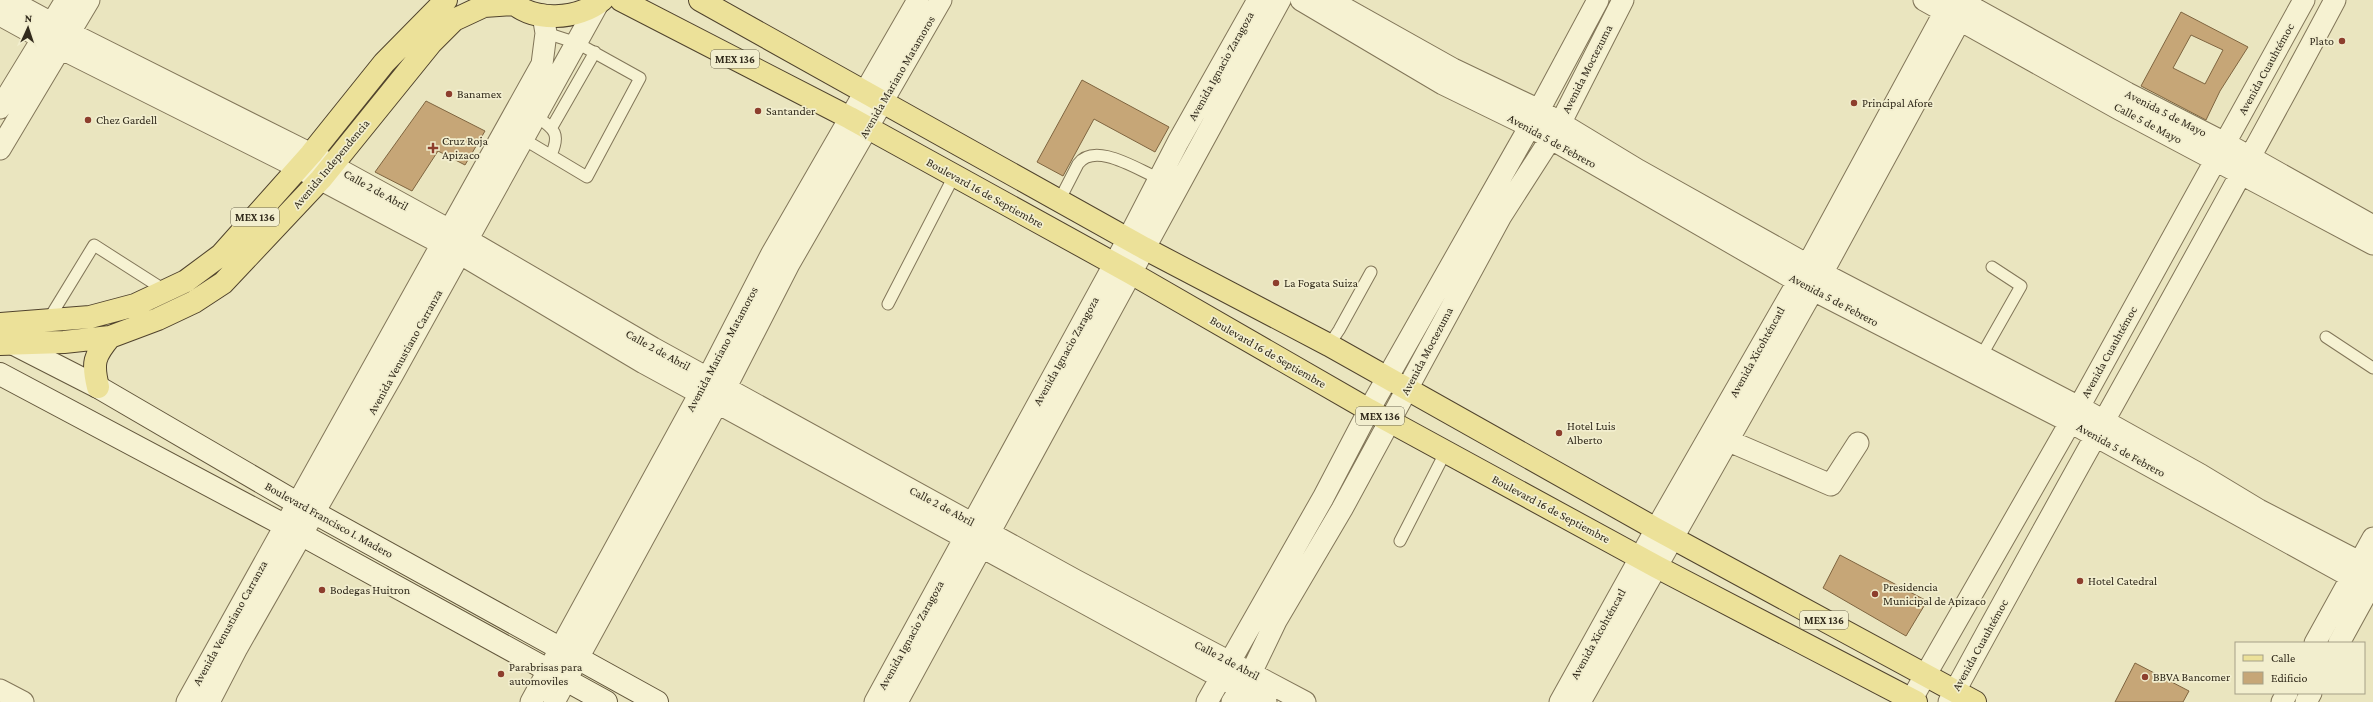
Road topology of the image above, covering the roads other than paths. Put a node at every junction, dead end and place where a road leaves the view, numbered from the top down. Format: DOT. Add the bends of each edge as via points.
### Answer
graph roads {
  1 [pos="66,0"];
  2 [pos="89,0"];
  3 [pos="446,0"];
  4 [pos="621,0"];
  5 [pos="700,0"];
  6 [pos="1258,0"];
  7 [pos="1280,0"];
  8 [pos="1301,0"];
  9 [pos="1330,0"];
  10 [pos="1598,0"];
  11 [pos="1623,0"];
  12 [pos="1924,0"];
  13 [pos="2304,0"];
  14 [pos="2336,0"];
  15 [pos="601,1"];
  16 [pos="512,2"];
  17 [pos="927,6"];
  18 [pos="1959,6"];
  19 [pos="9,10"];
  20 [pos="545,24"];
  21 [pos="1581,29"];
  22 [pos="1373,34"];
  23 [pos="56,36"];
  24 [pos="1601,41"];
  25 [pos="586,48"];
  26 [pos="1229,73"];
  27 [pos="874,98"];
  28 [pos="0,108"];
  29 [pos="1534,118"];
  30 [pos="544,122"];
  31 [pos="858,123"];
  32 [pos="506,129"];
  33 [pos="1555,131"];
  34 [pos="524,139"];
  35 [pos="1187,146"];
  36 [pos="0,149"];
  37 [pos="2220,151"];
  38 [pos="551,155"];
  39 [pos="305,161"];
  40 [pos="2247,166"];
  41 [pos="327,172"];
  42 [pos="954,176"];
  43 [pos="1158,178"];
  44 [pos="1633,178"];
  45 [pos="1060,201"];
  46 [pos="1492,212"];
  47 [pos="1716,212"];
  48 [pos="2341,218"];
  49 [pos="2373,226"];
  50 [pos="1705,230"];
  51 [pos="454,242"];
  52 [pos="1136,244"];
  53 [pos="2373,244"];
  54 [pos="1992,266"];
  55 [pos="1123,268"];
  56 [pos="1371,272"];
  57 [pos="1810,277"];
  58 [pos="166,291"];
  59 [pos="1447,292"];
  60 [pos="888,304"];
  61 [pos="47,322"];
  62 [pos="0,324"];
  63 [pos="110,337"];
  64 [pos="2326,337"];
  65 [pos="5,342"];
  66 [pos="1328,345"];
  67 [pos="1976,364"];
  68 [pos="374,365"];
  69 [pos="2373,368"];
  70 [pos="0,374"];
  71 [pos="393,374"];
  72 [pos="1387,378"];
  73 [pos="98,387"];
  74 [pos="712,390"];
  75 [pos="1407,390"];
  76 [pos="1369,410"];
  77 [pos="2074,415"];
  78 [pos="1390,421"];
  79 [pos="2100,429"];
  80 [pos="1719,437"];
  81 [pos="1858,444"];
  82 [pos="1446,451"];
  83 [pos="662,481"];
  84 [pos="1323,498"];
  85 [pos="306,508"];
  86 [pos="1342,509"];
  87 [pos="293,530"];
  88 [pos="977,534"];
  89 [pos="1665,534"];
  90 [pos="2373,538"];
  91 [pos="1400,541"];
  92 [pos="610,554"];
  93 [pos="1649,562"];
  94 [pos="629,565"];
  95 [pos="2367,577"];
  96 [pos="1268,617"];
  97 [pos="1606,638"];
  98 [pos="2316,642"];
  99 [pos="2339,642"];
  100 [pos="229,644"];
  101 [pos="916,647"];
  102 [pos="569,653"];
  103 [pos="1225,669"];
  104 [pos="557,675"];
  105 [pos="1925,675"];
  106 [pos="1241,688"];
  107 [pos="0,690"];
  108 [pos="1952,696"];
  109 [pos="1912,701"];
  110 [pos="23,702"];
  111 [pos="187,702"];
  112 [pos="209,702"];
  113 [pos="531,702"];
  114 [pos="554,702"];
  115 [pos="606,702"];
  116 [pos="657,702"];
  117 [pos="875,702"];
  118 [pos="897,702"];
  119 [pos="1207,702"];
  120 [pos="1266,702"];
  121 [pos="1305,702"];
  122 [pos="1560,702"];
  123 [pos="1580,702"];
  124 [pos="1975,702"];
  1 -- 23 [label="street"];
  2 -- 23 [label="street"];
  3 -- 39 [label="main road, Avenida Independencia / MEX 136" via="384,63"];
  4 -- 31 [label="main road, Boulevard 16 de Septiembre / MEX 136"];
  5 -- 27 [label="main road, MEX 136"];
  6 -- 26 [label="street, Avenida Ignacio Zaragoza"];
  7 -- 26 [label="street, Avenida Ignacio Zaragoza"];
  8 -- 22 [label="street, Avenida 5 de Febrero"];
  9 -- 22 [label="street, Avenida 5 de Febrero"];
  10 -- 21 [label="street, Avenida Moctezuma"];
  11 -- 24 [label="street, Avenida Moctezuma"];
  12 -- 18 [label="street, Calle 5 de Mayo"];
  13 -- 37 [label="street, Avenida Cuauhtémoc"];
  14 -- 40 [label="street, Avenida Cuauhtémoc"];
  15 -- 20 [label="main road" via="582,11"];
  15 -- 25 [label="street, Avenida Venustiano Carranza"];
  16 -- 20 [label="main road"];
  16 -- 41 [label="main road, Avenida Independencia / MEX 136" via="484,6 454,20 431,43"];
  17 -- 27 [label="street, Avenida Mariano Matamoros"];
  18 -- 37 [label="street, Calle 5 de Mayo" via="2123,101"];
  18 -- 57 [label="street, Avenida Xicohténcatl"];
  19 -- 23 [label="street, Calle 2 de Abril"];
  20 -- 25 [label="lane"];
  20 -- 32 [label="street, Avenida Venustiano Carranza" via="542,64"];
  21 -- 24 [label="street"];
  21 -- 29 [label="street, Avenida Moctezuma"];
  22 -- 29 [label="street, Avenida 5 de Febrero" via="1448,76"];
  23 -- 28 [label="street"];
  23 -- 36 [label="street"];
  23 -- 39 [label="street, Calle 2 de Abril"];
  24 -- 33 [label="street, Avenida Moctezuma"];
  25 -- 30 [label="street, Avenida Venustiano Carranza"];
  25 -- 38 [label="lane" via="640,78 587,177"];
  26 -- 35 [label="street, Avenida Ignacio Zaragoza"];
  27 -- 31 [label="street, Avenida Mariano Matamoros"];
  27 -- 45 [label="main road, MEX 136"];
  29 -- 33 [label="street, Avenida 5 de Febrero"];
  29 -- 46 [label="street, Avenida Moctezuma"];
  30 -- 34 [label="street, Avenida Venustiano Carranza"];
  30 -- 38 [label="lane" via="556,136 557,143"];
  31 -- 42 [label="main road, Boulevard 16 de Septiembre / MEX 136"];
  31 -- 74 [label="street, Avenida Mariano Matamoros" via="780,260"];
  32 -- 34 [label="lane"];
  32 -- 51 [label="street, Avenida Venustiano Carranza"];
  33 -- 44 [label="street, Avenida 5 de Febrero"];
  33 -- 46 [label="street, Avenida Moctezuma"];
  34 -- 38 [label="lane"];
  34 -- 51 [label="street, Avenida Venustiano Carranza"];
  35 -- 43 [label="street, Avenida Ignacio Zaragoza"];
  35 -- 52 [label="street, Avenida Ignacio Zaragoza"];
  37 -- 40 [label="street, Calle 5 de Mayo"];
  37 -- 77 [label="street, Avenida Cuauhtémoc"];
  39 -- 41 [label="street, Calle 2 de Abril"];
  39 -- 58 [label="main road, Avenida Independencia / MEX 136" via="221,255 186,281"];
  40 -- 48 [label="street, Calle 5 de Mayo"];
  40 -- 79 [label="street, Avenida Cuauhtémoc"];
  41 -- 51 [label="street, Calle 2 de Abril"];
  41 -- 63 [label="main road, Avenida Independencia / MEX 136" via="223,283 194,302"];
  42 -- 55 [label="main road, Boulevard 16 de Septiembre / MEX 136"];
  42 -- 60 [label="lane"];
  43 -- 45 [label="lane" via="1108,156 1091,155 1078,164"];
  43 -- 52 [label="street, Avenida Ignacio Zaragoza"];
  44 -- 47 [label="street, Avenida 5 de Febrero"];
  44 -- 50 [label="street, Avenida 5 de Febrero"];
  45 -- 52 [label="main road, MEX 136"];
  46 -- 59 [label="street, Avenida Moctezuma"];
  47 -- 50 [label="street"];
  47 -- 57 [label="street, Avenida 5 de Febrero"];
  48 -- 49 [label="street"];
  48 -- 53 [label="street, Calle 5 de Mayo"];
  50 -- 57 [label="street, Avenida 5 de Febrero"];
  51 -- 68 [label="street, Avenida Venustiano Carranza"];
  51 -- 71 [label="street, Avenida Venustiano Carranza"];
  51 -- 74 [label="street, Calle 2 de Abril" via="648,356"];
  52 -- 55 [label="street, Avenida Ignacio Zaragoza"];
  52 -- 66 [label="main road, MEX 136"];
  54 -- 67 [label="lane" via="2021,286"];
  55 -- 76 [label="main road, Boulevard 16 de Septiembre / MEX 136"];
  55 -- 88 [label="street, Avenida Ignacio Zaragoza"];
  56 -- 66 [label="lane"];
  57 -- 67 [label="street, Avenida 5 de Febrero"];
  57 -- 80 [label="street, Avenida Xicohténcatl"];
  58 -- 61 [label="main road, Avenida Independencia / MEX 136" via="135,305 90,317"];
  58 -- 61 [label="lane" via="94,245"];
  59 -- 72 [label="street, Avenida Moctezuma"];
  59 -- 75 [label="street, Avenida Moctezuma"];
  61 -- 62 [label="main road, Avenida Independencia / MEX 136"];
  63 -- 65 [label="main road, Avenida Independencia / MEX 136" via="64,342"];
  63 -- 73 [label="main road" via="95,358 94,370"];
  64 -- 69 [label="lane"];
  65 -- 73 [label="main road, Boulevard Francisco I. Madero"];
  66 -- 72 [label="main road, MEX 136"];
  67 -- 77 [label="street, Avenida 5 de Febrero"];
  68 -- 71 [label="street"];
  68 -- 85 [label="street, Avenida Venustiano Carranza"];
  70 -- 87 [label="main road"];
  71 -- 85 [label="street, Avenida Venustiano Carranza"];
  72 -- 75 [label="main road, MEX 136"];
  72 -- 76 [label="street, Avenida Moctezuma"];
  73 -- 85 [label="main road, Boulevard Francisco I. Madero"];
  74 -- 83 [label="street, Avenida Mariano Matamoros"];
  74 -- 88 [label="street, Calle 2 de Abril"];
  75 -- 78 [label="street, Avenida Moctezuma"];
  75 -- 89 [label="main road, MEX 136"];
  76 -- 78 [label="main road, Boulevard 16 de Septiembre / MEX 136"];
  76 -- 84 [label="street, Avenida Moctezuma"];
  77 -- 79 [label="street, Avenida 5 de Febrero"];
  77 -- 105 [label="street, Avenida Cuauhtémoc"];
  78 -- 82 [label="main road, Boulevard 16 de Septiembre / MEX 136"];
  78 -- 86 [label="street, Avenida Moctezuma"];
  79 -- 95 [label="street, Avenida 5 de Febrero"];
  79 -- 108 [label="street, Avenida Cuauhtémoc"];
  80 -- 81 [label="street" via="1831,485"];
  80 -- 89 [label="street, Avenida Xicohténcatl"];
  82 -- 91 [label="lane"];
  82 -- 93 [label="main road, Boulevard 16 de Septiembre / MEX 136"];
  83 -- 92 [label="street, Avenida Mariano Matamoros"];
  83 -- 94 [label="street, Avenida Mariano Matamoros"];
  84 -- 86 [label="street"];
  84 -- 96 [label="street, Avenida Moctezuma"];
  85 -- 87 [label="street, Avenida Venustiano Carranza"];
  85 -- 102 [label="main road, Boulevard Francisco I. Madero"];
  86 -- 96 [label="street, Avenida Moctezuma"];
  87 -- 100 [label="street, Avenida Venustiano Carranza"];
  87 -- 104 [label="main road"];
  88 -- 101 [label="street, Avenida Ignacio Zaragoza"];
  88 -- 103 [label="street, Calle 2 de Abril" via="1070,587"];
  89 -- 93 [label="street, Avenida Xicohténcatl"];
  89 -- 105 [label="main road, MEX 136"];
  90 -- 95 [label="street"];
  92 -- 94 [label="street"];
  92 -- 102 [label="street, Avenida Mariano Matamoros"];
  93 -- 97 [label="street, Avenida Xicohténcatl"];
  93 -- 109 [label="main road, Boulevard 16 de Septiembre / MEX 136"];
  94 -- 102 [label="street, Avenida Mariano Matamoros"];
  95 -- 98 [label="street"];
  95 -- 99 [label="street"];
  96 -- 103 [label="street, Avenida Moctezuma"];
  96 -- 106 [label="street, Avenida Moctezuma"];
  97 -- 122 [label="street, Avenida Xicohténcatl"];
  97 -- 123 [label="street, Avenida Xicohténcatl"];
  100 -- 111 [label="street, Avenida Venustiano Carranza"];
  100 -- 112 [label="street, Avenida Venustiano Carranza"];
  101 -- 117 [label="street, Avenida Ignacio Zaragoza"];
  101 -- 118 [label="street, Avenida Ignacio Zaragoza"];
  102 -- 104 [label="street, Avenida Mariano Matamoros"];
  102 -- 116 [label="main road, Boulevard Francisco I. Madero"];
  103 -- 106 [label="street, Calle 2 de Abril"];
  103 -- 119 [label="street, Avenida Moctezuma"];
  104 -- 113 [label="street, Avenida Mariano Matamoros"];
  104 -- 114 [label="street, Avenida Mariano Matamoros"];
  104 -- 115 [label="main road"];
  105 -- 108 [label="main road, MEX 136"];
  105 -- 109 [label="street, Avenida Cuauhtémoc"];
  106 -- 120 [label="street, Calle 2 de Abril"];
  106 -- 121 [label="street, Calle 2 de Abril"];
  107 -- 110 [label="street"];
  108 -- 124 [label="main road, MEX 136"];
}
